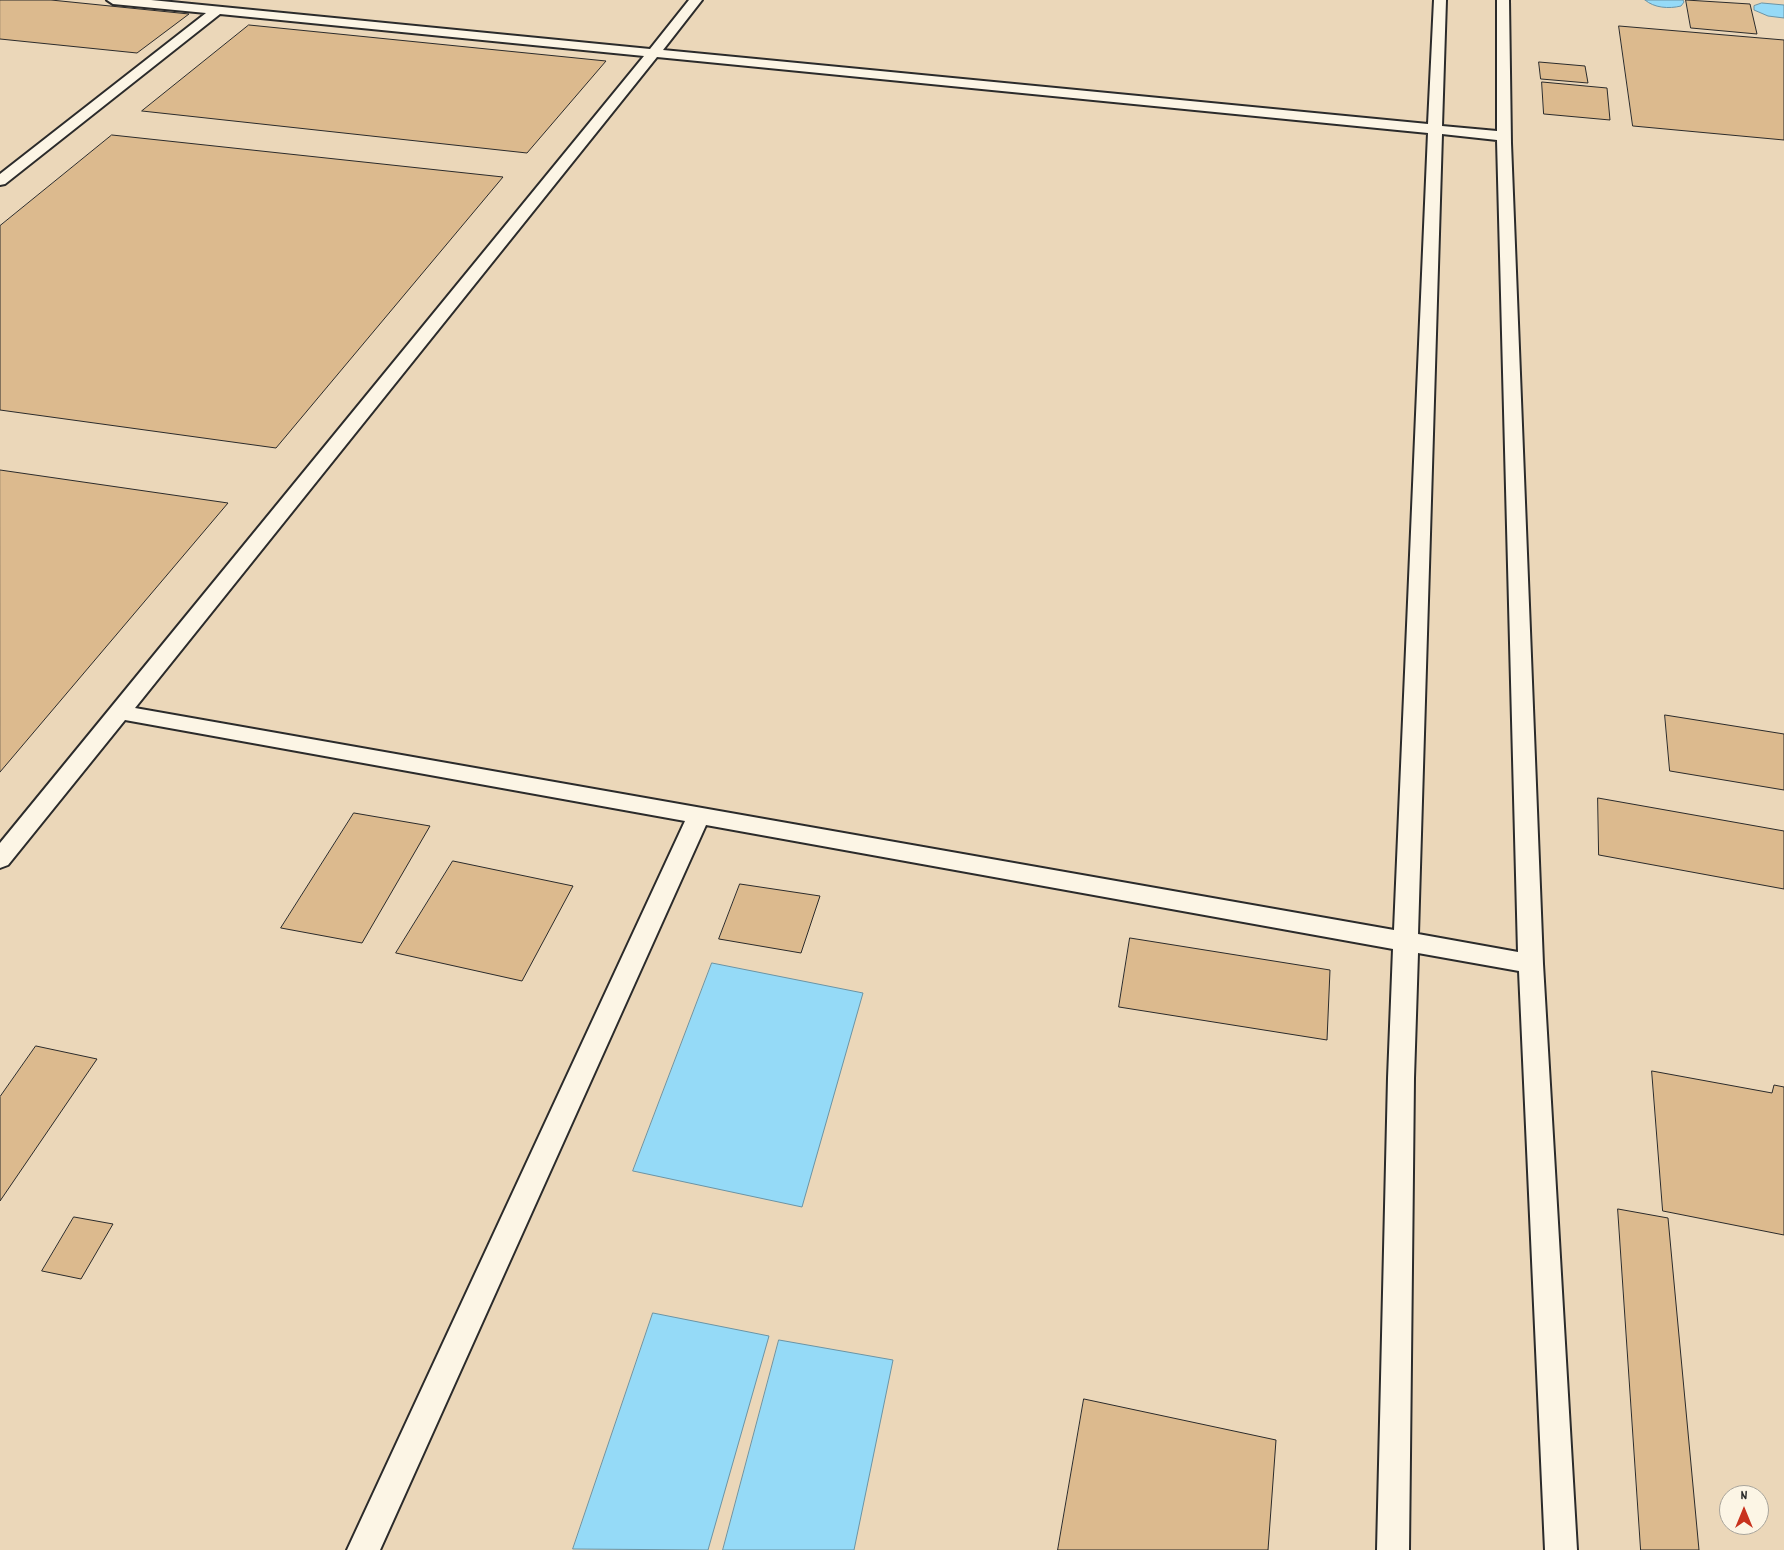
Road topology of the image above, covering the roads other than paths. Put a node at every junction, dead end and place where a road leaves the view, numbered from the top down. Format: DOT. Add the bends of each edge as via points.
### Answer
graph roads {
  1 [pos="113,0"];
  2 [pos="696,0"];
  3 [pos="1440,0"];
  4 [pos="1502,0"];
  5 [pos="217,10"];
  6 [pos="656,52"];
  7 [pos="1434,129"];
  8 [pos="1504,136"];
  9 [pos="0,181"];
  10 [pos="119,712"];
  11 [pos="698,815"];
  12 [pos="0,859"];
  13 [pos="1406,941"];
  14 [pos="1531,964"];
  15 [pos="363,1550"];
  16 [pos="1393,1550"];
  17 [pos="1561,1550"];
  1 -- 5 [label="lane"];
  2 -- 6 [label="lane"];
  3 -- 7 [label="lane"];
  4 -- 8 [label="lane"];
  5 -- 6 [label="lane"];
  5 -- 9 [label="lane"];
  6 -- 7 [label="lane"];
  6 -- 10 [label="lane"];
  7 -- 8 [label="lane"];
  7 -- 13 [label="lane"];
  8 -- 14 [label="lane"];
  10 -- 11 [label="lane"];
  10 -- 12 [label="lane"];
  11 -- 13 [label="lane"];
  11 -- 15 [label="lane"];
  13 -- 14 [label="lane"];
  13 -- 16 [label="lane"];
  14 -- 17 [label="lane"];
}
